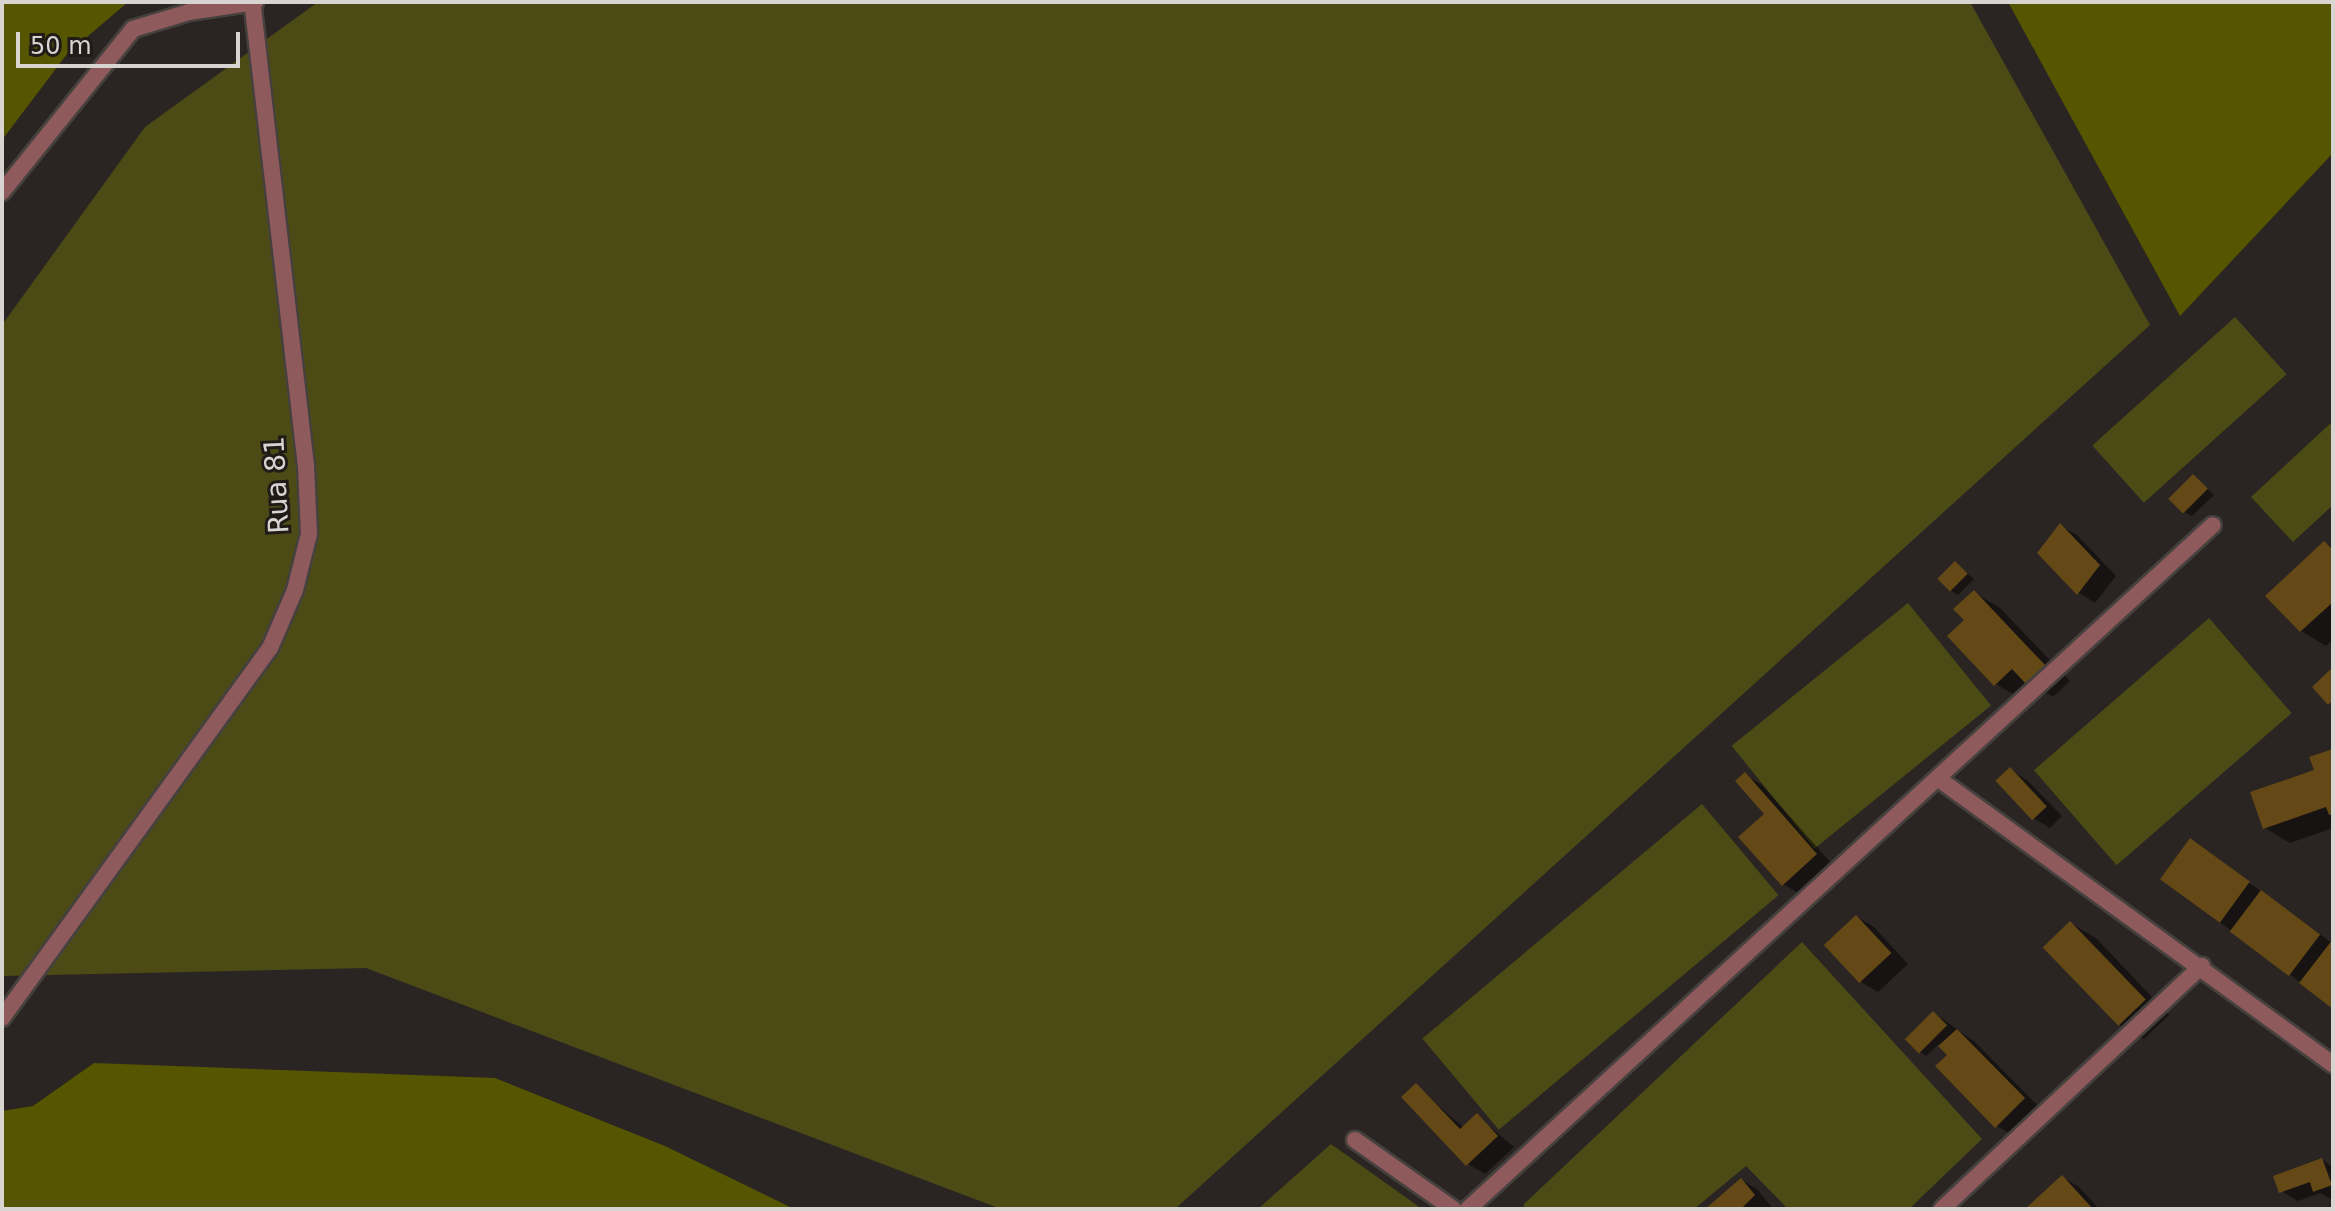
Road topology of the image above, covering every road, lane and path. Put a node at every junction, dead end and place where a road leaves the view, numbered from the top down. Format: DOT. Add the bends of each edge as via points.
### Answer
graph roads {
  1 [pos="253,3"];
  2 [pos="2,192"];
  3 [pos="2213,525"];
  4 [pos="1940,780"];
  5 [pos="2202,966"];
  6 [pos="2,1018"];
  7 [pos="2333,1064"];
  8 [pos="1355,1140"];
  9 [pos="1453,1209"];
  10 [pos="1468,1209"];
  11 [pos="1942,1209"];
  1 -- 2 [label="street" via="189,12 133,29"];
  1 -- 6 [label="street, Rua 81" via="306,466 309,534 270,648"];
  3 -- 4 [label="street"];
  4 -- 5 [label="street"];
  4 -- 10 [label="street"];
  5 -- 7 [label="street"];
  5 -- 11 [label="street"];
  8 -- 9 [label="street"];
}
